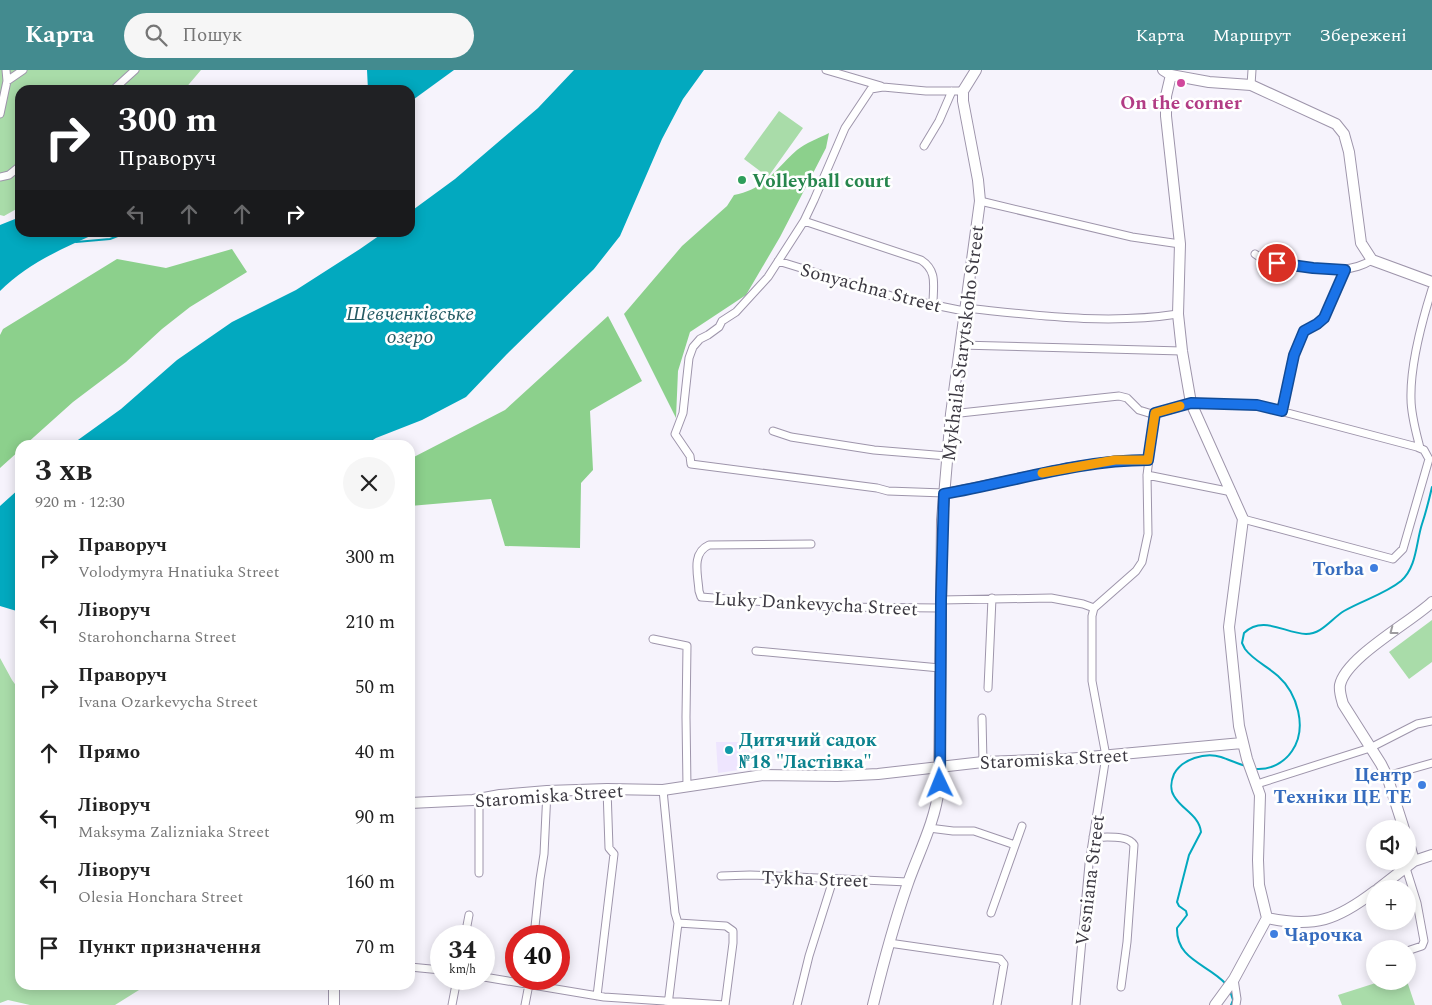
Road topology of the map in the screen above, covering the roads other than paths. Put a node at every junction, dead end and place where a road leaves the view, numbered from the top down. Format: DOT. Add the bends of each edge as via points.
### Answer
graph roads {
  1 [pos="6,70"];
  2 [pos="23,70"];
  3 [pos="135,70"];
  4 [pos="826,70"];
  5 [pos="976,70"];
  6 [pos="1252,70"];
  7 [pos="1167,72"];
  8 [pos="7,81"];
  9 [pos="118,85"];
  10 [pos="1251,85"];
  11 [pos="884,87"];
  12 [pos="957,91"];
  13 [pos="0,114"];
  14 [pos="924,146"];
  15 [pos="15,170"];
  16 [pos="0,177"];
  17 [pos="980,201"];
  18 [pos="804,221"];
  19 [pos="1180,244"];
  20 [pos="1255,254"];
  21 [pos="1372,260"];
  22 [pos="778,261"];
  23 [pos="1345,270"];
  24 [pos="1432,282"];
  25 [pos="1432,289"];
  26 [pos="933,304"];
  27 [pos="964,310"];
  28 [pos="1178,314"];
  29 [pos="960,345"];
  30 [pos="1182,351"];
  31 [pos="1191,403"];
  32 [pos="1282,411"];
  33 [pos="1155,413"];
  34 [pos="951,414"];
  35 [pos="773,431"];
  36 [pos="1420,448"];
  37 [pos="947,456"];
  38 [pos="1148,460"];
  39 [pos="1147,475"];
  40 [pos="1232,492"];
  41 [pos="944,494"];
  42 [pos="1243,519"];
  43 [pos="811,544"];
  44 [pos="992,598"];
  45 [pos="1432,602"];
  46 [pos="941,604"];
  47 [pos="1094,608"];
  48 [pos="653,639"];
  49 [pos="756,651"];
  50 [pos="940,668"];
  51 [pos="988,688"];
  52 [pos="982,718"];
  53 [pos="1432,721"];
  54 [pos="1242,743"];
  55 [pos="1370,748"];
  56 [pos="1106,756"];
  57 [pos="983,762"];
  58 [pos="1432,763"];
  59 [pos="939,766"];
  60 [pos="1387,776"];
  61 [pos="1257,784"];
  62 [pos="688,788"];
  63 [pos="608,789"];
  64 [pos="663,790"];
  65 [pos="548,791"];
  66 [pos="479,800"];
  67 [pos="415,803"];
  68 [pos="1401,820"];
  69 [pos="1022,826"];
  70 [pos="929,828"];
  71 [pos="1093,837"];
  72 [pos="1015,845"];
  73 [pos="1432,855"];
  74 [pos="1416,862"];
  75 [pos="1403,870"];
  76 [pos="1411,870"];
  77 [pos="479,873"];
  78 [pos="721,876"];
  79 [pos="833,880"];
  80 [pos="1390,880"];
  81 [pos="908,882"];
  82 [pos="1366,897"];
  83 [pos="991,913"];
  84 [pos="469,915"];
  85 [pos="1267,918"];
  86 [pos="678,923"];
  87 [pos="467,925"];
  88 [pos="535,925"];
  89 [pos="889,943"];
  90 [pos="1416,948"];
  91 [pos="415,967"];
  92 [pos="430,969"];
  93 [pos="1234,979"];
  94 [pos="1121,987"];
  95 [pos="334,990"];
  96 [pos="455,990"];
  97 [pos="528,990"];
  98 [pos="567,990"];
  99 [pos="596,996"];
  100 [pos="668,1003"];
  101 [pos="334,1005"];
  102 [pos="452,1005"];
  103 [pos="525,1005"];
  104 [pos="725,1005"];
  105 [pos="797,1005"];
  106 [pos="874,1005"];
  107 [pos="997,1005"];
  108 [pos="1076,1005"];
  109 [pos="1215,1005"];
  110 [pos="1236,1005"];
  1 -- 8 [label="street"];
  2 -- 8 [label="street"];
  3 -- 9 [label="street"];
  4 -- 11 [label="street"];
  5 -- 12 [label="street"];
  6 -- 10 [label="street"];
  7 -- 10 [label="street" via="1209,82"];
  7 -- 19 [label="street" via="1166,116"];
  8 -- 13 [label="street"];
  10 -- 21 [label="street" via="1336,124 1344,134 1361,243"];
  11 -- 12 [label="street"];
  11 -- 18 [label="street" via="871,89 844,128"];
  12 -- 14 [label="street"];
  12 -- 17 [label="street, Mykhaila Starytskoho Street" via="963,107"];
  15 -- 16 [label="street"];
  17 -- 19 [label="street" via="1125,235"];
  17 -- 27 [label="street, Mykhaila Starytskoho Street"];
  18 -- 22 [label="street"];
  18 -- 26 [label="street" via="929,265 933,272"];
  19 -- 28 [label="street"];
  20 -- 23 [label="street" via="1277,263"];
  21 -- 23 [label="street"];
  21 -- 24 [label="street"];
  22 -- 26 [label="street, Sonyachna Street" via="895,298"];
  22 -- 41 [label="street" via="736,312 693,347 683,413 675,434 690,456 691,464 888,491"];
  23 -- 32 [label="street" via="1324,318 1304,331 1294,355"];
  25 -- 36 [label="street" via="1412,379 1412,412"];
  26 -- 27 [label="street, Sonyachna Street"];
  27 -- 28 [label="street, Sonyachna Street" via="1130,320"];
  27 -- 29 [label="street, Mykhaila Starytskoho Street"];
  28 -- 30 [label="street"];
  29 -- 30 [label="street"];
  29 -- 34 [label="street, Mykhaila Starytskoho Street"];
  30 -- 31 [label="street"];
  31 -- 32 [label="street" via="1257,405"];
  31 -- 33 [label="street"];
  31 -- 40 [label="street"];
  32 -- 36 [label="street"];
  33 -- 34 [label="street" via="1139,410 1119,396"];
  33 -- 38 [label="street"];
  34 -- 37 [label="street, Mykhaila Starytskoho Street"];
  35 -- 37 [label="street" via="791,438"];
  36 -- 42 [label="street" via="1429,459 1403,549 1393,559"];
  37 -- 41 [label="street, Mykhaila Starytskoho Street"];
  38 -- 39 [label="street"];
  38 -- 41 [label="street" via="1115,460 1068,467"];
  39 -- 40 [label="street"];
  39 -- 47 [label="street" via="1148,534 1142,562"];
  40 -- 42 [label="street"];
  41 -- 46 [label="street, Mykhaila Starytskoho Street"];
  42 -- 54 [label="street" via="1229,627"];
  43 -- 46 [label="street, Luky Dankevycha Street" via="709,545 700,550 697,557 699,591 702,596 831,607"];
  44 -- 46 [label="street, Luky Dankevycha Street"];
  44 -- 47 [label="street, Luky Dankevycha Street" via="1051,598"];
  44 -- 51 [label="street"];
  45 -- 55 [label="street, one-way" via="1360,658 1347,670 1340,684 1343,704"];
  46 -- 50 [label="street, Mykhaila Starytskoho Street"];
  47 -- 56 [label="street, Vesniana Street" via="1091,623 1092,681"];
  48 -- 62 [label="street" via="687,646"];
  49 -- 50 [label="street"];
  50 -- 59 [label="street, Mykhaila Starytskoho Street"];
  52 -- 57 [label="street"];
  53 -- 55 [label="street" via="1417,724"];
  54 -- 56 [label="street, Staromiska Street"];
  54 -- 61 [label="street"];
  55 -- 60 [label="street"];
  55 -- 61 [label="street"];
  56 -- 57 [label="street, Staromiska Street"];
  56 -- 71 [label="street, Vesniana Street"];
  57 -- 59 [label="street, Staromiska Street"];
  58 -- 60 [label="street"];
  59 -- 62 [label="street, Staromiska Street" via="878,774 763,775"];
  59 -- 70 [label="street, Mykhaila Starytskoho Street" via="939,794"];
  60 -- 68 [label="street"];
  61 -- 85 [label="street" via="1260,795 1259,885"];
  62 -- 64 [label="street, Staromiska Street"];
  63 -- 64 [label="street, Staromiska Street"];
  63 -- 65 [label="street, Staromiska Street"];
  63 -- 99 [label="street" via="609,848 614,854"];
  64 -- 86 [label="street"];
  65 -- 66 [label="street, Staromiska Street"];
  65 -- 88 [label="street"];
  66 -- 67 [label="street, Staromiska Street"];
  66 -- 77 [label="street"];
  69 -- 72 [label="street"];
  70 -- 72 [label="street" via="972,831"];
  70 -- 81 [label="street, Mykhaila Starytskoho Street"];
  71 -- 94 [label="street" via="1124,838 1134,845"];
  71 -- 108 [label="street, Vesniana Street"];
  72 -- 83 [label="street"];
  73 -- 74 [label="street"];
  75 -- 80 [label="street"];
  76 -- 90 [label="street" via="1424,941"];
  78 -- 79 [label="street, Tykha Street"];
  79 -- 81 [label="street, Tykha Street"];
  79 -- 105 [label="street"];
  81 -- 89 [label="street, Mykhaila Starytskoho Street"];
  82 -- 85 [label="street" via="1329,919 1308,922"];
  84 -- 87 [label="street"];
  85 -- 93 [label="street"];
  86 -- 100 [label="street"];
  86 -- 104 [label="street" via="726,926 732,930"];
  89 -- 106 [label="street, Mykhaila Starytskoho Street"];
  89 -- 107 [label="street" via="1000,959 1004,964"];
  91 -- 92 [label="street"];
  93 -- 109 [label="street"];
  93 -- 110 [label="street"];
  95 -- 101 [label="street"];
  96 -- 102 [label="street"];
  97 -- 103 [label="street"];
  98 -- 99 [label="street"];
  99 -- 100 [label="street"];
  100 -- 104 [label="street"];
}
